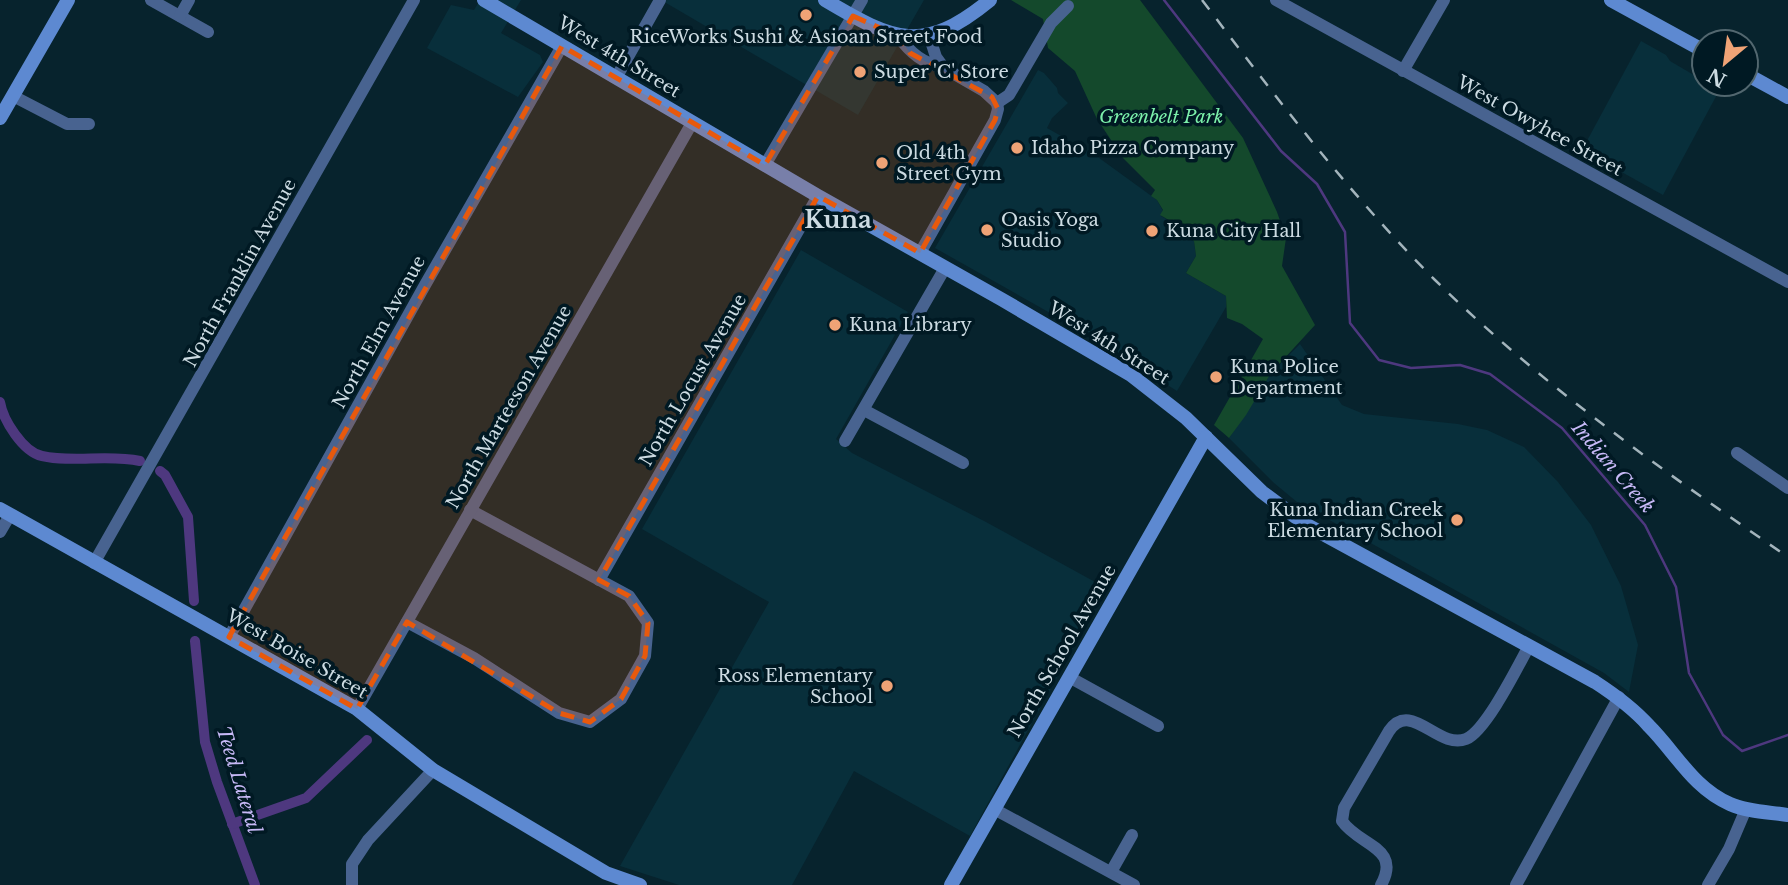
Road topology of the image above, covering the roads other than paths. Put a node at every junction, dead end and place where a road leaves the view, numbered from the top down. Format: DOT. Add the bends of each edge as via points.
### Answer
graph roads {
  1 [pos="68,0"];
  2 [pos="151,0"];
  3 [pos="190,0"];
  4 [pos="414,0"];
  5 [pos="484,0"];
  6 [pos="660,0"];
  7 [pos="825,0"];
  8 [pos="862,0"];
  9 [pos="990,0"];
  10 [pos="1276,0"];
  11 [pos="1444,0"];
  12 [pos="1611,0"];
  13 [pos="1068,6"];
  14 [pos="180,16"];
  15 [pos="853,16"];
  16 [pos="208,32"];
  17 [pos="929,35"];
  18 [pos="898,36"];
  19 [pos="1690,43"];
  20 [pos="562,46"];
  21 [pos="944,68"];
  22 [pos="1403,71"];
  23 [pos="616,78"];
  24 [pos="1760,82"];
  25 [pos="13,96"];
  26 [pos="1788,97"];
  27 [pos="997,103"];
  28 [pos="0,118"];
  29 [pos="692,123"];
  30 [pos="89,124"];
  31 [pos="765,165"];
  32 [pos="818,196"];
  33 [pos="920,253"];
  34 [pos="946,268"];
  35 [pos="1788,282"];
  36 [pos="864,410"];
  37 [pos="1206,437"];
  38 [pos="845,441"];
  39 [pos="1737,453"];
  40 [pos="963,463"];
  41 [pos="1788,488"];
  42 [pos="470,510"];
  43 [pos="5,512"];
  44 [pos="0,532"];
  45 [pos="94,563"];
  46 [pos="599,580"];
  47 [pos="407,622"];
  48 [pos="229,638"];
  49 [pos="1529,646"];
  50 [pos="1069,677"];
  51 [pos="1619,697"];
  52 [pos="357,709"];
  53 [pos="1158,726"];
  54 [pos="433,770"];
  55 [pos="994,809"];
  56 [pos="1746,809"];
  57 [pos="1788,815"];
  58 [pos="1132,835"];
  59 [pos="1111,872"];
  60 [pos="352,885"];
  61 [pos="640,885"];
  62 [pos="951,885"];
  63 [pos="1134,885"];
  64 [pos="1381,885"];
  65 [pos="1516,885"];
  66 [pos="1709,885"];
  1 -- 25 [label="main road"];
  2 -- 14 [label="street"];
  3 -- 14 [label="street"];
  4 -- 45 [label="street, North Franklin Avenue"];
  5 -- 20 [label="main road, West 4th Street"];
  6 -- 23 [label="street"];
  7 -- 15 [label="main road"];
  8 -- 15 [label="street"];
  9 -- 17 [label="main road" via="967,19"];
  10 -- 22 [label="street, West Owyhee Street"];
  11 -- 22 [label="street"];
  12 -- 19 [label="main road"];
  13 -- 27 [label="street" via="1051,23 1009,95"];
  14 -- 16 [label="street"];
  15 -- 18 [label="main road"];
  15 -- 31 [label="street"];
  17 -- 18 [label="main road"];
  17 -- 21 [label="street"];
  18 -- 21 [label="street" via="910,53"];
  20 -- 23 [label="main road, West 4th Street"];
  20 -- 48 [label="street, North Elm Avenue"];
  21 -- 27 [label="street"];
  22 -- 35 [label="street, West Owyhee Street"];
  23 -- 29 [label="main road, West 4th Street"];
  24 -- 26 [label="main road"];
  25 -- 28 [label="main road"];
  25 -- 30 [label="street" via="68,124"];
  27 -- 33 [label="street" via="995,120"];
  29 -- 31 [label="main road, West 4th Street"];
  29 -- 42 [label="street, North Marteeson Avenue"];
  31 -- 32 [label="main road, West 4th Street"];
  32 -- 33 [label="main road, West 4th Street"];
  32 -- 46 [label="street, North Locust Avenue"];
  33 -- 34 [label="main road, West 4th Street"];
  34 -- 36 [label="street"];
  34 -- 37 [label="main road, West 4th Street" via="1131,376"];
  36 -- 38 [label="street"];
  36 -- 40 [label="street"];
  37 -- 49 [label="main road, West 4th Street" via="1262,492 1306,524"];
  37 -- 50 [label="main road, North School Avenue"];
  39 -- 41 [label="street"];
  42 -- 46 [label="street"];
  42 -- 47 [label="street, North Marteeson Avenue"];
  43 -- 44 [label="street"];
  43 -- 45 [label="main road, West Boise Street"];
  45 -- 48 [label="main road, West Boise Street"];
  46 -- 47 [label="street" via="629,596 648,624 645,656 621,699 590,722 559,713 474,658"];
  47 -- 52 [label="street, North Marteeson Avenue"];
  48 -- 52 [label="main road, West Boise Street"];
  49 -- 51 [label="main road, West 4th Street"];
  49 -- 64 [label="street" via="1497,704 1466,739 1441,736 1409,719 1389,731 1344,808 1342,821 1350,832 1379,849 1387,861"];
  50 -- 53 [label="street"];
  50 -- 55 [label="main road, North School Avenue"];
  51 -- 56 [label="main road, West 4th Street" via="1651,727 1693,779 1718,798"];
  51 -- 65 [label="street"];
  52 -- 54 [label="main road, West Boise Street"];
  54 -- 60 [label="street" via="368,840 352,863"];
  54 -- 61 [label="main road, West Boise Street" via="606,873"];
  55 -- 59 [label="street"];
  55 -- 62 [label="main road, North School Avenue"];
  56 -- 57 [label="main road, West 4th Street"];
  56 -- 66 [label="street"];
  58 -- 59 [label="street"];
  59 -- 63 [label="street"];
}
